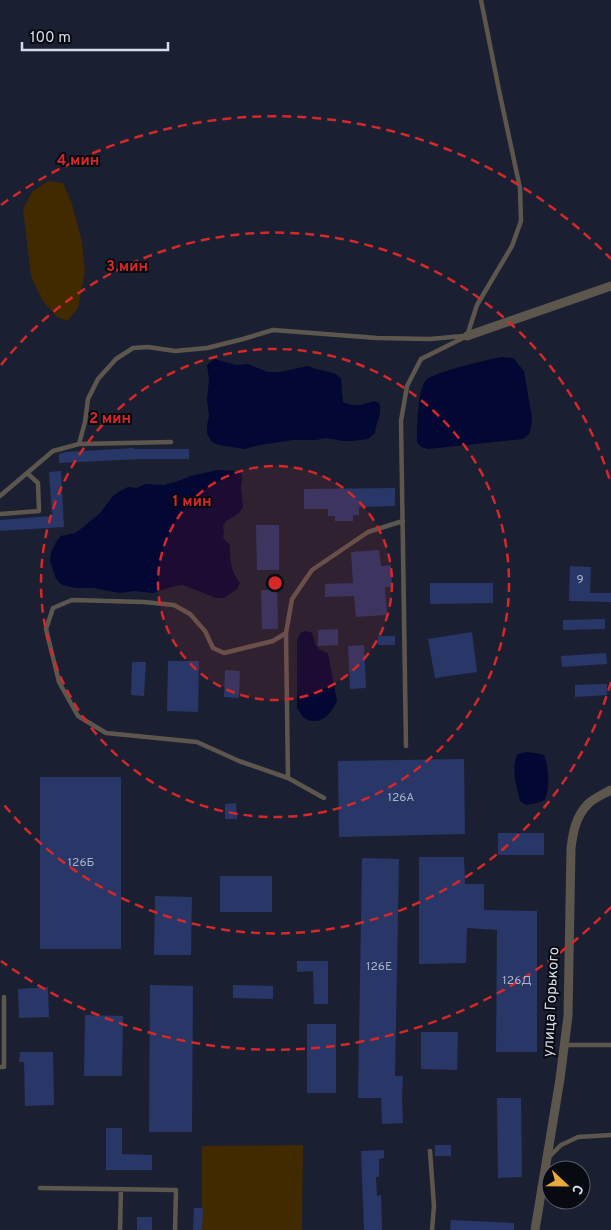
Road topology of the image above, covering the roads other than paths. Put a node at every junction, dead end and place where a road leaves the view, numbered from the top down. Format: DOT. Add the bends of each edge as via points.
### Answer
graph roads {
  1 [pos="481,0"];
  2 [pos="611,286"];
  3 [pos="467,336"];
  4 [pos="171,442"];
  5 [pos="79,444"];
  6 [pos="28,473"];
  7 [pos="0,496"];
  8 [pos="0,514"];
  9 [pos="403,521"];
  10 [pos="286,633"];
  11 [pos="406,746"];
  12 [pos="288,778"];
  13 [pos="611,790"];
  14 [pos="324,798"];
  15 [pos="4,997"];
  16 [pos="564,1045"];
  17 [pos="611,1045"];
  18 [pos="0,1067"];
  19 [pos="611,1135"];
  20 [pos="430,1151"];
  21 [pos="546,1160"];
  22 [pos="40,1188"];
  23 [pos="121,1189"];
  24 [pos="541,1189"];
  25 [pos="120,1230"];
  26 [pos="175,1230"];
  27 [pos="432,1230"];
  28 [pos="534,1230"];
  1 -- 3 [label="lane" via="520,188 521,221 512,246 477,305"];
  2 -- 3 [label="street"];
  3 -- 5 [label="lane" via="377,338 273,330 207,348 175,351 133,348 116,359 98,379 88,399"];
  3 -- 9 [label="lane" via="421,359 407,386 401,421"];
  4 -- 5 [label="lane"];
  5 -- 6 [label="lane" via="53,451"];
  6 -- 7 [label="lane"];
  6 -- 8 [label="lane" via="38,484 40,511"];
  9 -- 10 [label="lane" via="368,532 312,570 292,599"];
  9 -- 11 [label="lane"];
  10 -- 12 [label="lane"];
  10 -- 12 [label="lane" via="273,641 224,653 212,648 205,631 190,614 174,605 72,600 53,608 46,629 59,682 78,716 106,733 196,742"];
  12 -- 14 [label="lane"];
  13 -- 16 [label="street, улица Горького" via="588,804 579,815 573,832 568,1016"];
  15 -- 18 [label="lane" via="4,1067"];
  16 -- 17 [label="lane"];
  16 -- 21 [label="street, улица Горького"];
  19 -- 21 [label="lane" via="578,1137 561,1145"];
  20 -- 27 [label="lane" via="434,1206"];
  22 -- 23 [label="lane"];
  23 -- 25 [label="lane"];
  23 -- 26 [label="lane" via="176,1190"];
  24 -- 28 [label="street, улица Горького"];
}
